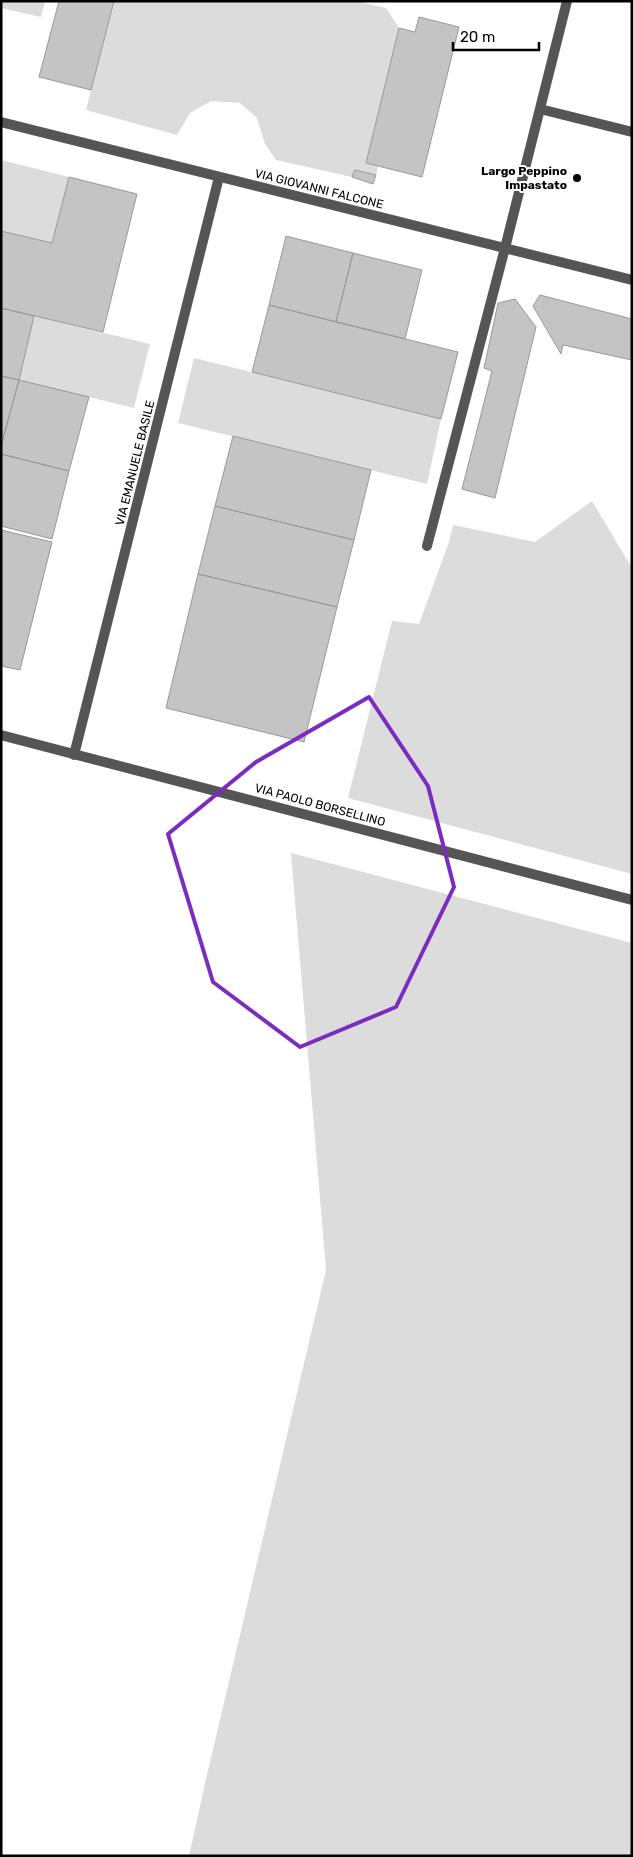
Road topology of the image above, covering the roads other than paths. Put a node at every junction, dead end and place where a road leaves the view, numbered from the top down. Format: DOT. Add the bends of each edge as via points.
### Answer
graph roads {
  1 [pos="566,1"];
  2 [pos="540,109"];
  3 [pos="1,122"];
  4 [pos="632,132"];
  5 [pos="219,177"];
  6 [pos="505,248"];
  7 [pos="632,280"];
  8 [pos="427,546"];
  9 [pos="1,735"];
  10 [pos="74,754"];
  11 [pos="632,900"];
  1 -- 2 [label="street"];
  2 -- 4 [label="street"];
  2 -- 6 [label="street"];
  3 -- 5 [label="street, VIA GIOVANNI FALCONE"];
  5 -- 6 [label="street, VIA GIOVANNI FALCONE"];
  5 -- 10 [label="street, VIA EMANUELE BASILE"];
  6 -- 7 [label="street, VIA GIOVANNI FALCONE"];
  6 -- 8 [label="street"];
  9 -- 10 [label="street, VIA PAOLO BORSELLINO"];
  10 -- 11 [label="street, VIA PAOLO BORSELLINO"];
}
